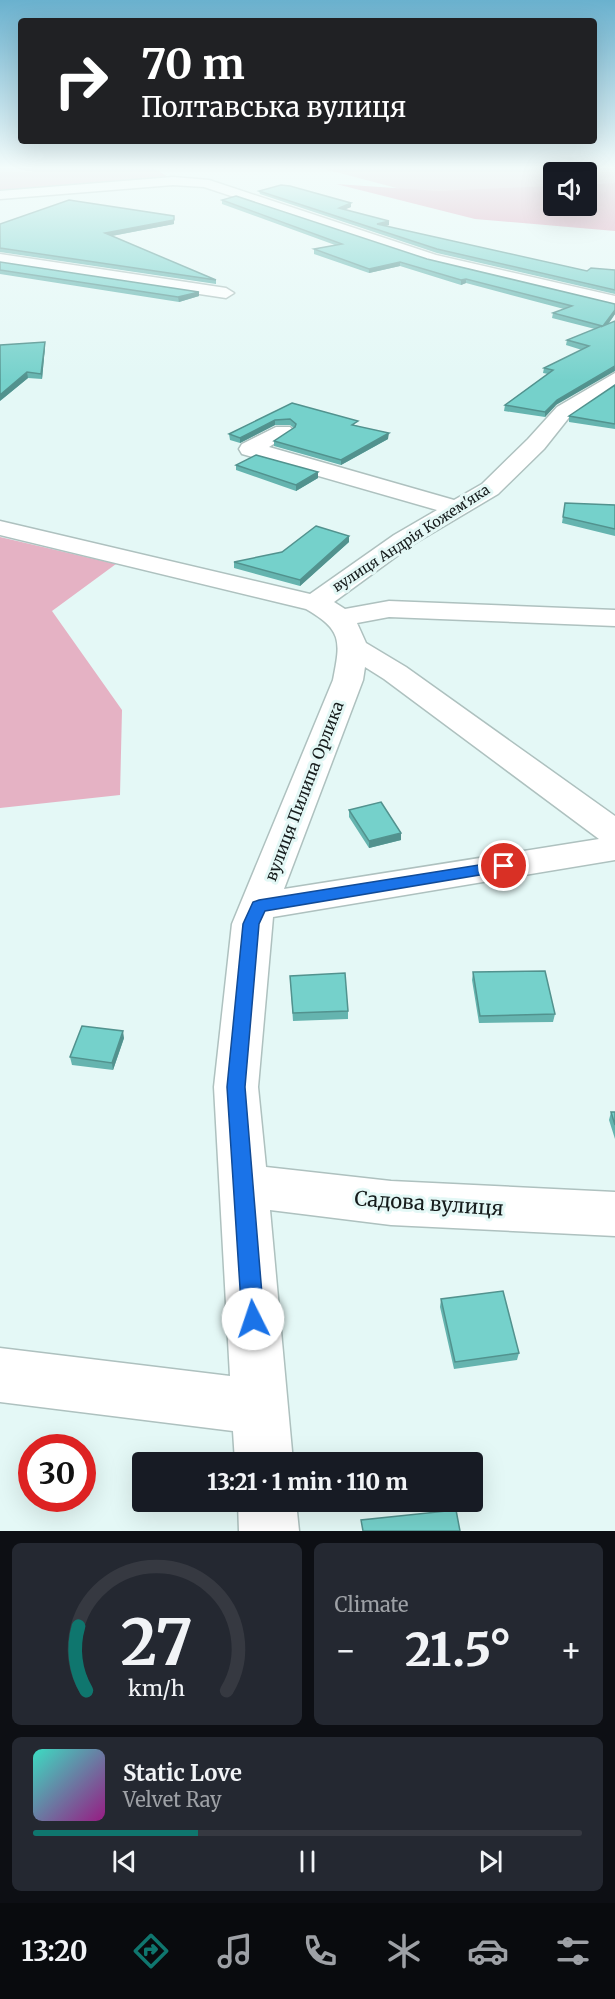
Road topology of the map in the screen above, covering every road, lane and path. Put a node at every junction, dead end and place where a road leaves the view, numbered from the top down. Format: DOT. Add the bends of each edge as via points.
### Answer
graph roads {
  1 [pos="373,238"];
  2 [pos="0,258"];
  3 [pos="226,293"];
  4 [pos="615,301"];
  5 [pos="615,379"];
  6 [pos="283,432"];
  7 [pos="457,508"];
  8 [pos="0,528"];
  9 [pos="615,618"];
  10 [pos="337,623"];
  11 [pos="615,833"];
  12 [pos="615,848"];
  13 [pos="259,906"];
  14 [pos="243,1186"];
  15 [pos="615,1214"];
  16 [pos="0,1375"];
  17 [pos="260,1407"];
  18 [pos="263,1452"];
  19 [pos="268,1512"];
  20 [pos="269,1531"];
  1 -- 4 [label="street" via="432,258"];
  2 -- 3 [label="street"];
  5 -- 7 [label="street, вулиця Андрія Кожем'яка" via="564,411 490,489"];
  6 -- 7 [label="street" via="250,449"];
  7 -- 10 [label="street, вулиця Андрія Кожем'яка" via="403,540"];
  8 -- 10 [label="street"];
  9 -- 10 [label="street" via="389,609"];
  10 -- 11 [label="street" via="395,674"];
  10 -- 13 [label="street, вулиця Пилипа Орлика" via="348,680"];
  12 -- 13 [label="street"];
  13 -- 14 [label="street, вулиця Пилипа Орлика" via="251,924 236,1087"];
  14 -- 15 [label="street, Садова вулиця" via="391,1203"];
  14 -- 17 [label="street, вулиця Пилипа Орлика"];
  16 -- 17 [label="street"];
  17 -- 18 [label="street, вулиця Пилипа Орлика"];
  19 -- 20 [label="street"];
}
